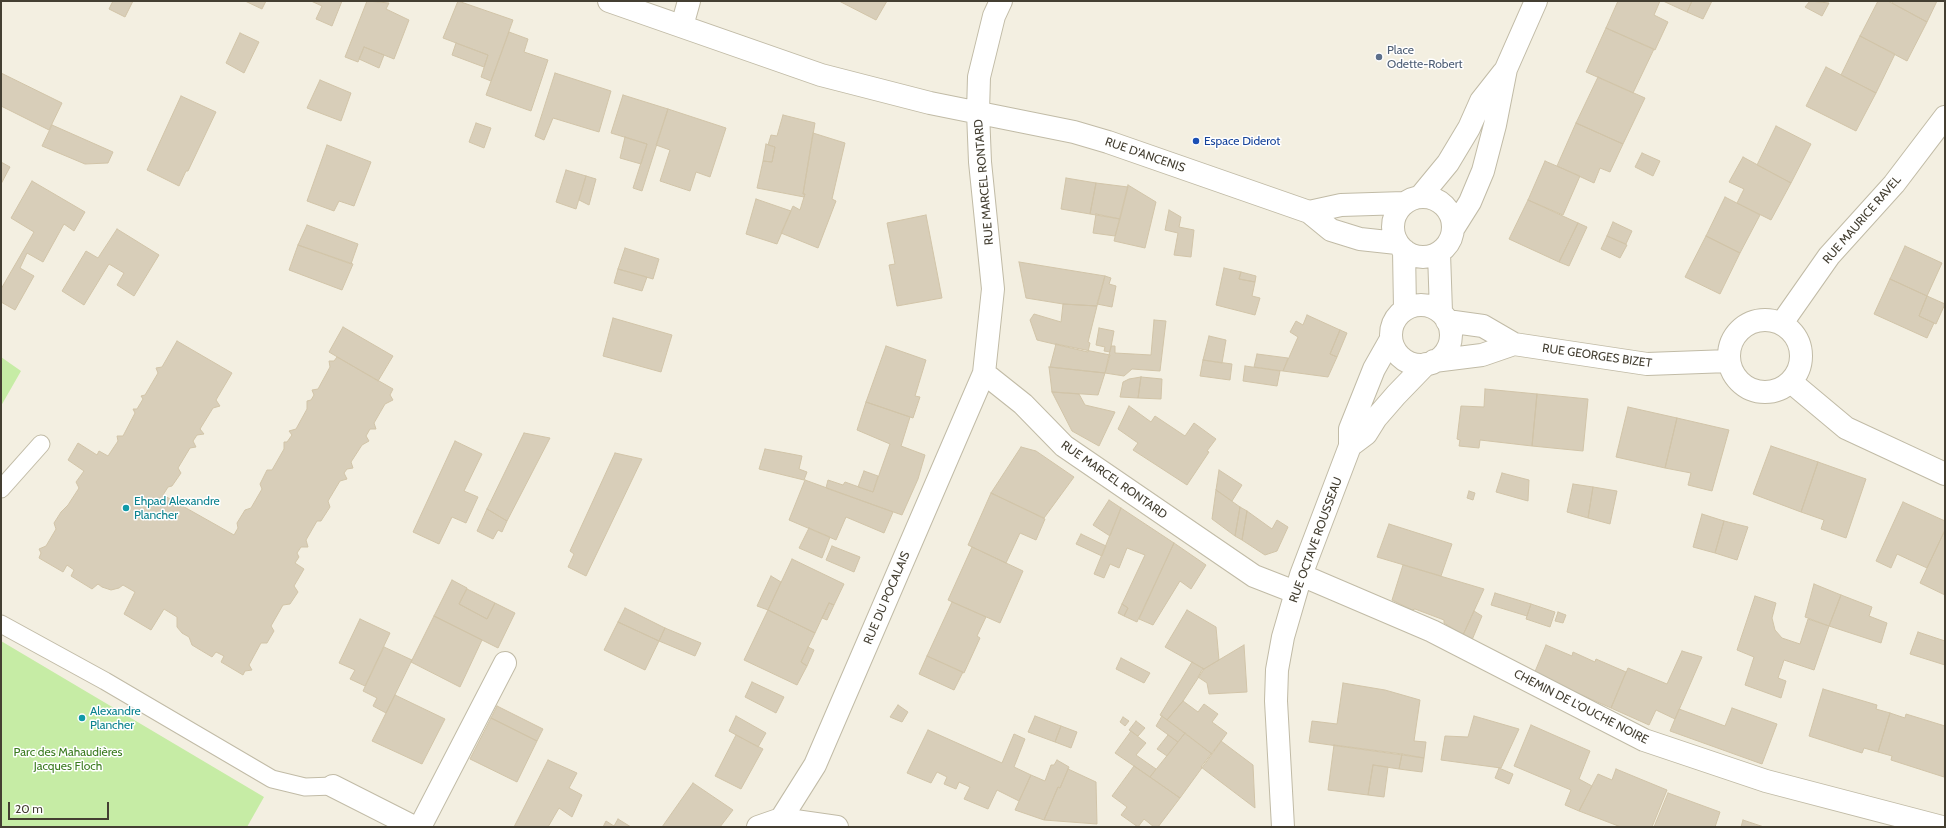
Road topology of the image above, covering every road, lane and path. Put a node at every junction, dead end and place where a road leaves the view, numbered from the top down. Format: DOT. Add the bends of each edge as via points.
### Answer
graph roads {
  1 [pos="609,1"];
  2 [pos="689,1"];
  3 [pos="1001,1"];
  4 [pos="1536,1"];
  5 [pos="682,26"];
  6 [pos="1506,69"];
  7 [pos="978,112"];
  8 [pos="1945,117"];
  9 [pos="1412,200"];
  10 [pos="1309,212"];
  11 [pos="1453,229"];
  12 [pos="1401,246"];
  13 [pos="1439,253"];
  14 [pos="1406,309"];
  15 [pos="1444,316"];
  16 [pos="1782,323"];
  17 [pos="1391,339"];
  18 [pos="1514,344"];
  19 [pos="1729,361"];
  20 [pos="1430,363"];
  21 [pos="984,373"];
  22 [pos="1791,382"];
  23 [pos="41,444"];
  24 [pos="1350,446"];
  25 [pos="1945,474"];
  26 [pos="1,489"];
  27 [pos="1298,584"];
  28 [pos="1,624"];
  29 [pos="505,663"];
  30 [pos="333,786"];
  31 [pos="780,819"];
  32 [pos="414,827"];
  33 [pos="420,827"];
  34 [pos="758,827"];
  35 [pos="837,827"];
  36 [pos="1283,827"];
  37 [pos="1942,827"];
  1 -- 5 [label="street, RUE D'ANCENIS"];
  2 -- 5 [label="street"];
  3 -- 7 [label="street, RUE MARCEL RONTARD" via="994,16 979,77"];
  4 -- 6 [label="street"];
  5 -- 7 [label="street, RUE D'ANCENIS" via="821,75 930,103"];
  6 -- 9 [label="street" via="1481,102 1448,163"];
  6 -- 11 [label="street" via="1483,171 1470,202"];
  7 -- 10 [label="street, RUE D'ANCENIS" via="1074,132 1108,142"];
  7 -- 21 [label="street, RUE MARCEL RONTARD" via="980,162 993,289"];
  8 -- 16 [label="street, RUE MAURICE RAVEL" via="1894,184 1829,256"];
  9 -- 10 [label="street" via="1341,205"];
  9 -- 11 [label="street" via="1435,200 1447,210 1452,219"];
  9 -- 12 [label="street" via="1397,211 1394,222 1394,233"];
  10 -- 12 [label="street, RUE D'ANCENIS" via="1331,230 1360,239"];
  11 -- 13 [label="street" via="1449,243"];
  12 -- 13 [label="street" via="1412,255 1421,257"];
  12 -- 14 [label="street"];
  13 -- 15 [label="street"];
  14 -- 15 [label="street" via="1424,305"];
  14 -- 17 [label="street" via="1394,322"];
  15 -- 18 [label="street, RUE GEORGES BIZET" via="1483,326"];
  15 -- 20 [label="street" via="1451,339 1442,356"];
  16 -- 19 [label="street" via="1756,320 1744,326 1734,336 1729,348"];
  16 -- 22 [label="street" via="1798,339 1801,350 1798,372"];
  17 -- 20 [label="street" via="1394,348 1407,362"];
  17 -- 24 [label="street, RUE OCTAVE ROUSSEAU" via="1374,369 1350,429"];
  18 -- 19 [label="street, RUE GEORGES BIZET" via="1648,364"];
  18 -- 20 [label="street, RUE GEORGES BIZET" via="1482,355"];
  19 -- 22 [label="street" via="1734,374 1742,384 1754,390 1767,392"];
  20 -- 24 [label="street" via="1396,395 1366,434"];
  21 -- 27 [label="street, RUE MARCEL RONTARD" via="1023,404 1064,446 1254,576"];
  21 -- 31 [label="street, RUE DU POCALAIS" via="815,765"];
  22 -- 25 [label="street" via="1846,428"];
  23 -- 26 [label="lane"];
  24 -- 27 [label="street, RUE OCTAVE ROUSSEAU"];
  27 -- 36 [label="street, RUE OCTAVE ROUSSEAU" via="1277,670 1278,772"];
  27 -- 37 [label="street, CHEMIN DE L'OUCHE NOIRE" via="1432,631 1644,740 1766,781"];
  28 -- 30 [label="lane" via="272,778 305,787"];
  29 -- 33 [label="street"];
  30 -- 32 [label="street"];
  31 -- 34 [label="street"];
  31 -- 35 [label="street"];
}
